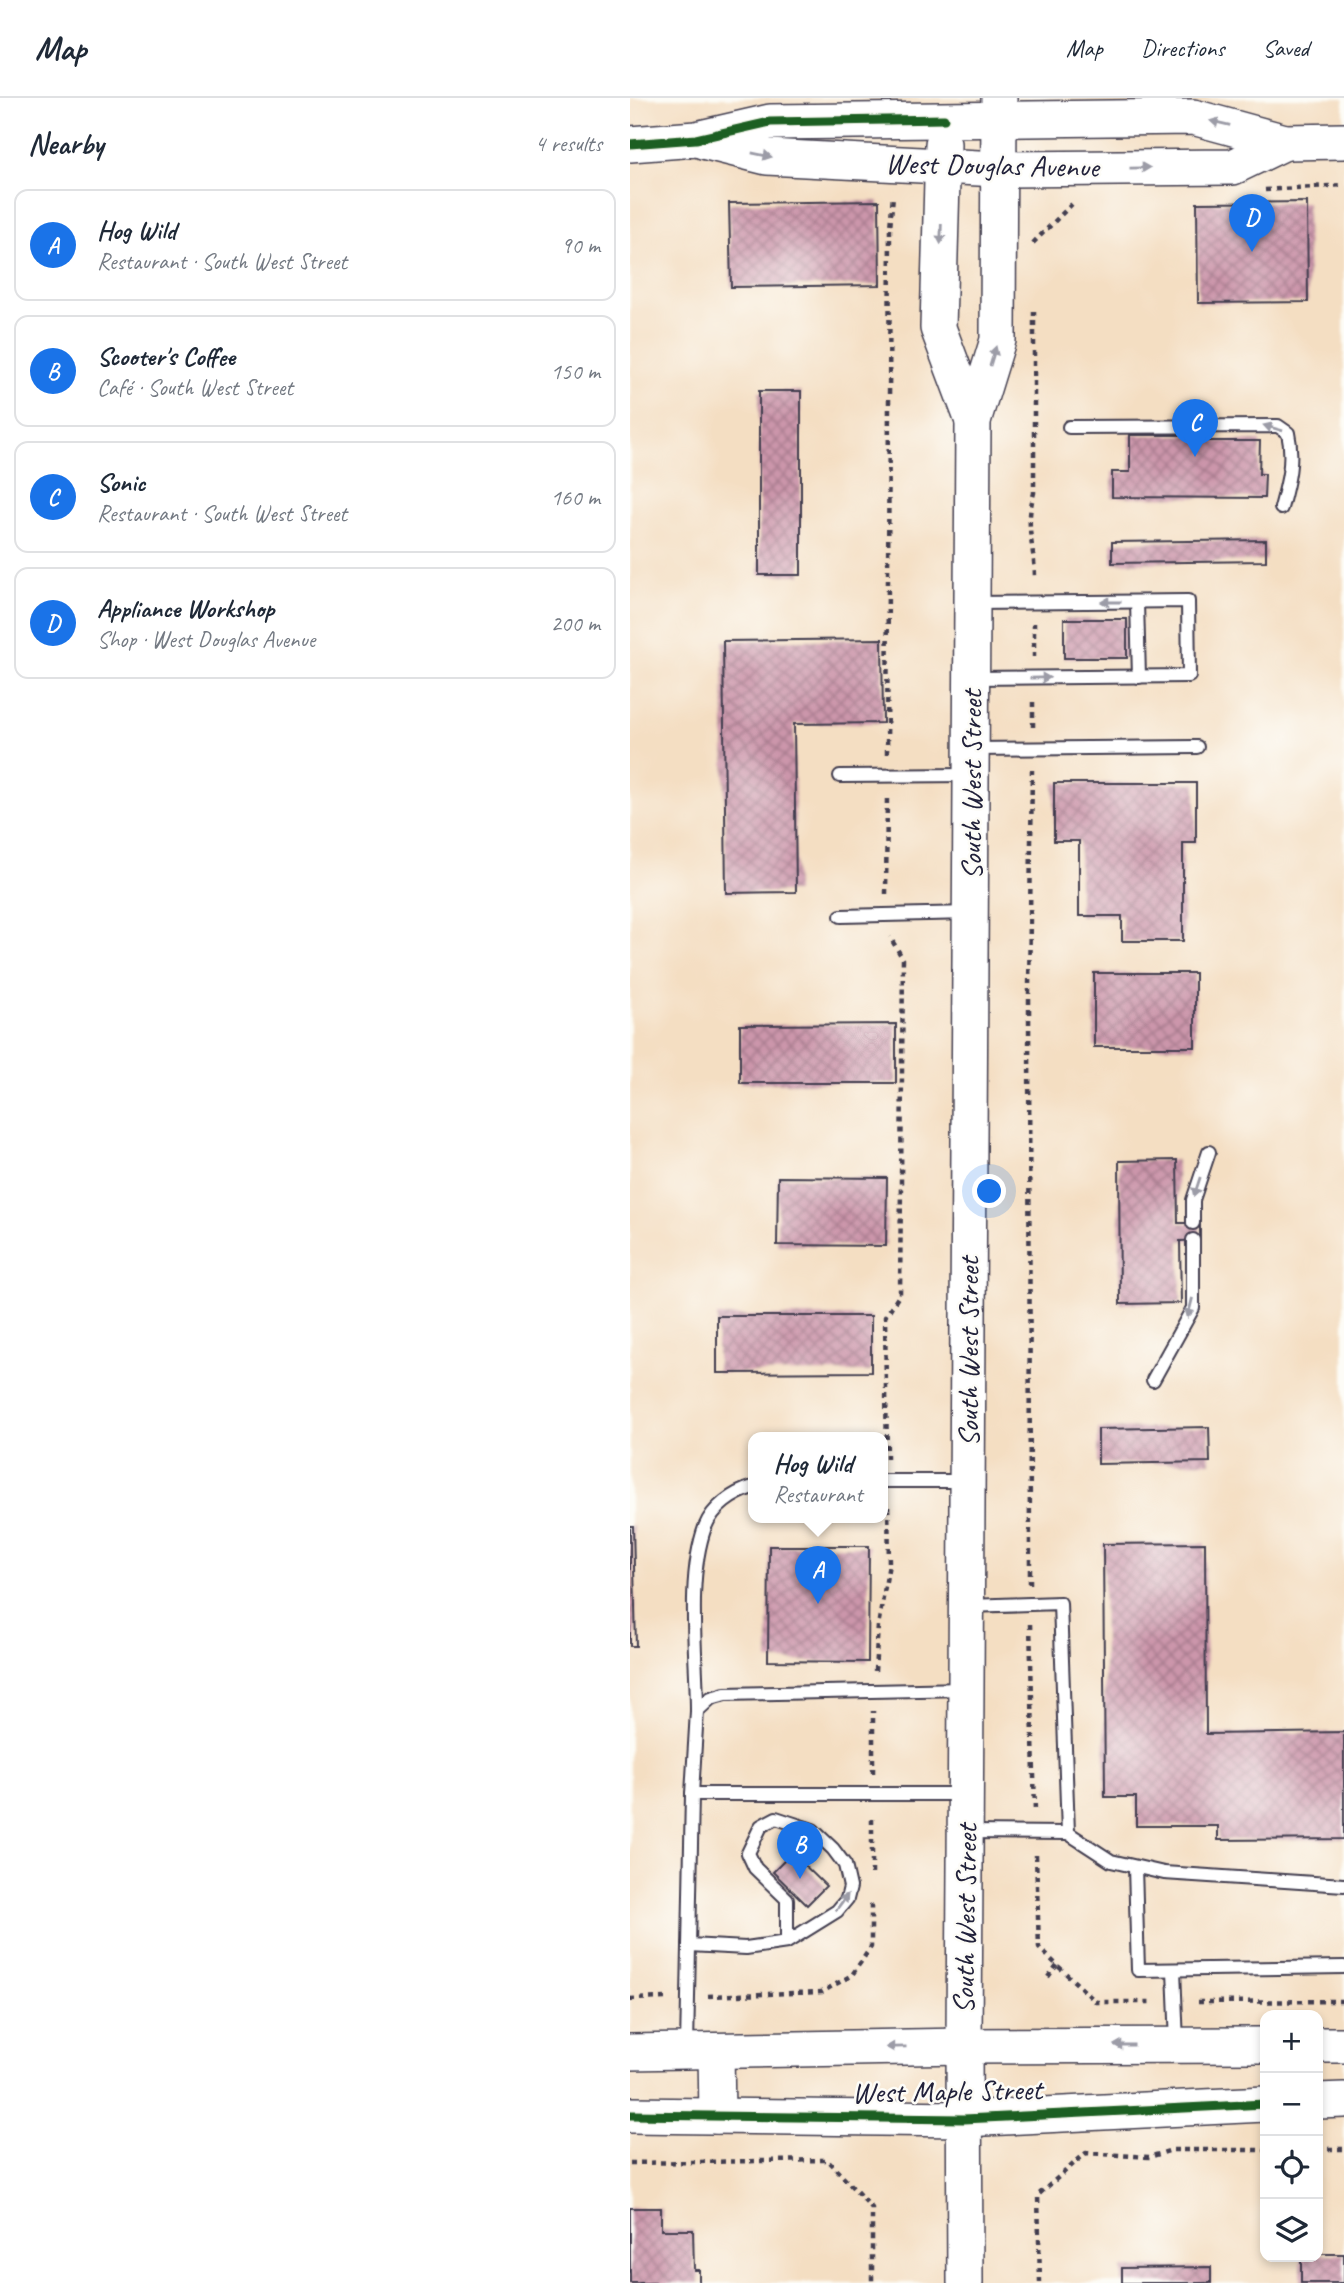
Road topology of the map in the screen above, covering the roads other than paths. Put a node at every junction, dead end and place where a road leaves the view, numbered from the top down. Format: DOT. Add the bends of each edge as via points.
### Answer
graph roads {
  1 [pos="999,108"];
  2 [pos="944,109"];
  3 [pos="696,139"];
  4 [pos="1344,141"];
  5 [pos="1285,142"];
  6 [pos="630,144"];
  7 [pos="943,166"];
  8 [pos="998,169"];
  9 [pos="972,421"];
  10 [pos="1069,427"];
  11 [pos="1281,508"];
  12 [pos="1137,601"];
  13 [pos="972,603"];
  14 [pos="1139,677"];
  15 [pos="972,678"];
  16 [pos="1197,747"];
  17 [pos="971,762"];
  18 [pos="840,776"];
  19 [pos="971,913"];
  20 [pos="841,916"];
  21 [pos="1209,1152"];
  22 [pos="1193,1223"];
  23 [pos="1193,1240"];
  24 [pos="1153,1380"];
  25 [pos="888,1481"];
  26 [pos="968,1481"];
  27 [pos="748,1489"];
  28 [pos="967,1606"];
  29 [pos="967,1689"];
  30 [pos="698,1711"];
  31 [pos="692,1794"];
  32 [pos="966,1794"];
  33 [pos="966,1832"];
  34 [pos="1068,1833"];
  35 [pos="1135,1867"];
  36 [pos="1344,1885"];
  37 [pos="787,1942"];
  38 [pos="689,1945"];
  39 [pos="1344,1966"];
  40 [pos="1174,1970"];
  41 [pos="1177,2045"];
  42 [pos="1260,2045"];
  43 [pos="1323,2045"];
  44 [pos="1344,2045"];
  45 [pos="964,2046"];
  46 [pos="702,2051"];
  47 [pos="630,2052"];
  48 [pos="1344,2100"];
  49 [pos="1323,2101"];
  50 [pos="1260,2104"];
  51 [pos="630,2115"];
  52 [pos="717,2116"];
  53 [pos="964,2119"];
  54 [pos="965,2283"];
  1 -- 2 [label="main road, West Douglas Avenue"];
  5 -- 1 [label="main road, West Douglas Avenue, one-way" via="1193,117"];
  1 -- 8 [label="main road, South West Street"];
  2 -- 3 [label="main road, West Douglas Avenue" via="770,122"];
  2 -- 7 [label="main road, South West Street"];
  3 -- 6 [label="main road, West Douglas Avenue"];
  3 -- 7 [label="main road, West Douglas Avenue, one-way" via="767,157"];
  4 -- 5 [label="main road, West Douglas Avenue"];
  8 -- 5 [label="main road, West Douglas Avenue, one-way" via="1233,167"];
  7 -- 8 [label="main road, West Douglas Avenue"];
  7 -- 9 [label="main road, South West Street, one-way" via="938,328"];
  9 -- 8 [label="main road, South West Street, one-way" via="998,340"];
  9 -- 13 [label="main road, South West Street"];
  11 -- 10 [label="lane, one-way" via="1292,450 1288,433 1278,426"];
  12 -- 13 [label="lane, one-way"];
  12 -- 14 [label="lane"];
  12 -- 14 [label="lane" via="1188,601 1189,676"];
  13 -- 15 [label="main road, South West Street"];
  15 -- 14 [label="lane, one-way"];
  15 -- 17 [label="main road, South West Street"];
  16 -- 17 [label="lane" via="1032,748"];
  17 -- 18 [label="lane" via="887,776"];
  17 -- 19 [label="main road, South West Street"];
  19 -- 20 [label="lane"];
  19 -- 26 [label="main road, South West Street"];
  21 -- 22 [label="lane, one-way" via="1193,1200"];
  23 -- 24 [label="lane, one-way" via="1193,1308"];
  25 -- 26 [label="lane"];
  26 -- 28 [label="main road, South West Street"];
  27 -- 30 [label="lane" via="716,1510 706,1525 699,1552"];
  28 -- 29 [label="main road, South West Street"];
  28 -- 34 [label="lane" via="1060,1604"];
  29 -- 30 [label="lane" via="726,1694 711,1698"];
  29 -- 32 [label="main road, South West Street"];
  30 -- 31 [label="lane"];
  31 -- 32 [label="lane"];
  31 -- 38 [label="lane"];
  32 -- 33 [label="main road, South West Street"];
  33 -- 34 [label="lane"];
  33 -- 45 [label="main road, South West Street"];
  34 -- 35 [label="lane" via="1111,1861"];
  35 -- 36 [label="lane"];
  35 -- 40 [label="lane" via="1138,1970"];
  37 -- 37 [label="lane, one-way" via="837,1911 850,1886 845,1865 813,1830 776,1818 761,1826 748,1853 755,1868 787,1899"];
  37 -- 38 [label="lane" via="746,1948"];
  38 -- 46 [label="lane" via="688,1997"];
  39 -- 40 [label="lane"];
  40 -- 41 [label="lane"];
  41 -- 42 [label="main road, West Maple Street"];
  41 -- 45 [label="main road, West Maple Street, one-way"];
  43 -- 44 [label="main road"];
  45 -- 46 [label="main road, West Maple Street, one-way"];
  45 -- 53 [label="main road, South West Street"];
  46 -- 47 [label="main road, West Maple Street"];
  46 -- 52 [label="main road"];
  48 -- 49 [label="main road"];
  50 -- 53 [label="main road, West Maple Street"];
  51 -- 52 [label="main road, West Maple Street"];
  52 -- 53 [label="main road, West Maple Street"];
  53 -- 54 [label="main road, South West Street"];
}
